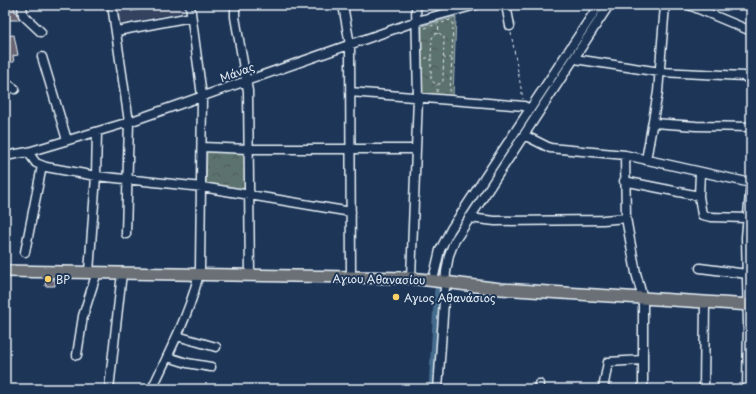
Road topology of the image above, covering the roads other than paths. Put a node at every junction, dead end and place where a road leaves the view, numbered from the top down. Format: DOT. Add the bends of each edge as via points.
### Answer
graph roads {
  1 [pos="22,5"];
  2 [pos="112,5"];
  3 [pos="190,5"];
  4 [pos="235,5"];
  5 [pos="343,5"];
  6 [pos="416,5"];
  7 [pos="476,5"];
  8 [pos="506,5"];
  9 [pos="599,5"];
  10 [pos="610,5"];
  11 [pos="665,5"];
  12 [pos="689,5"];
  13 [pos="191,17"];
  14 [pos="417,21"];
  15 [pos="510,26"];
  16 [pos="117,31"];
  17 [pos="751,31"];
  18 [pos="41,32"];
  19 [pos="350,45"];
  20 [pos="42,57"];
  21 [pos="574,59"];
  22 [pos="660,72"];
  23 [pos="247,80"];
  24 [pos="751,81"];
  25 [pos="5,82"];
  26 [pos="15,89"];
  27 [pos="350,92"];
  28 [pos="202,96"];
  29 [pos="418,98"];
  30 [pos="527,108"];
  31 [pos="129,122"];
  32 [pos="654,123"];
  33 [pos="751,127"];
  34 [pos="97,132"];
  35 [pos="524,135"];
  36 [pos="67,140"];
  37 [pos="203,147"];
  38 [pos="248,149"];
  39 [pos="415,149"];
  40 [pos="350,150"];
  41 [pos="28,152"];
  42 [pos="625,155"];
  43 [pos="5,156"];
  44 [pos="646,160"];
  45 [pos="42,166"];
  46 [pos="700,172"];
  47 [pos="96,176"];
  48 [pos="129,178"];
  49 [pos="624,181"];
  50 [pos="751,183"];
  51 [pos="202,187"];
  52 [pos="248,194"];
  53 [pos="699,196"];
  54 [pos="351,212"];
  55 [pos="469,218"];
  56 [pos="626,218"];
  57 [pos="747,218"];
  58 [pos="126,234"];
  59 [pos="25,252"];
  60 [pos="700,268"];
  61 [pos="5,271"];
  62 [pos="93,272"];
  63 [pos="122,273"];
  64 [pos="199,274"];
  65 [pos="747,274"];
  66 [pos="250,276"];
  67 [pos="351,278"];
  68 [pos="411,278"];
  69 [pos="433,280"];
  70 [pos="445,282"];
  71 [pos="643,299"];
  72 [pos="705,302"];
  73 [pos="749,305"];
  74 [pos="177,336"];
  75 [pos="216,348"];
  76 [pos="77,355"];
  77 [pos="168,356"];
  78 [pos="643,360"];
  79 [pos="211,367"];
  80 [pos="110,389"];
  81 [pos="152,389"];
  82 [pos="438,389"];
  83 [pos="603,389"];
  84 [pos="643,389"];
  85 [pos="704,389"];
  86 [pos="747,389"];
  1 -- 18 [label="street" via="23,15"];
  2 -- 16 [label="street"];
  3 -- 13 [label="street"];
  4 -- 23 [label="street"];
  5 -- 19 [label="street"];
  6 -- 14 [label="street"];
  7 -- 14 [label="street, Μάνας" via="438,19"];
  8 -- 15 [label="street"];
  9 -- 30 [label="street"];
  10 -- 21 [label="street"];
  11 -- 22 [label="street"];
  12 -- 17 [label="street"];
  13 -- 16 [label="street"];
  13 -- 28 [label="street"];
  14 -- 19 [label="street, Μάνας"];
  14 -- 29 [label="street"];
  16 -- 31 [label="street"];
  19 -- 23 [label="street, Μάνας"];
  19 -- 27 [label="street"];
  20 -- 36 [label="street"];
  21 -- 22 [label="street"];
  21 -- 35 [label="street"];
  22 -- 24 [label="street" via="744,76"];
  22 -- 32 [label="street"];
  23 -- 28 [label="street, Μάνας"];
  23 -- 38 [label="street"];
  25 -- 26 [label="street"];
  27 -- 29 [label="street"];
  27 -- 40 [label="street"];
  28 -- 31 [label="street, Μάνας"];
  28 -- 37 [label="street"];
  29 -- 30 [label="street"];
  29 -- 39 [label="street"];
  30 -- 69 [label="street" via="451,229 440,250"];
  31 -- 34 [label="street, Μάνας"];
  31 -- 48 [label="street"];
  32 -- 33 [label="street"];
  32 -- 44 [label="street"];
  34 -- 36 [label="street, Μάνας"];
  34 -- 47 [label="street"];
  35 -- 42 [label="street" via="550,148"];
  35 -- 55 [label="street"];
  36 -- 41 [label="street, Μάνας"];
  37 -- 38 [label="street"];
  37 -- 51 [label="street"];
  38 -- 40 [label="street"];
  38 -- 52 [label="street"];
  39 -- 40 [label="street"];
  39 -- 68 [label="street"];
  40 -- 54 [label="street"];
  41 -- 43 [label="street, Μάνας"];
  41 -- 45 [label="street" via="36,163"];
  42 -- 44 [label="street"];
  42 -- 49 [label="street"];
  44 -- 46 [label="street"];
  45 -- 47 [label="street"];
  45 -- 59 [label="street"];
  46 -- 50 [label="street"];
  46 -- 53 [label="street"];
  47 -- 48 [label="street"];
  47 -- 62 [label="street"];
  48 -- 51 [label="street"];
  48 -- 58 [label="street"];
  49 -- 53 [label="street"];
  49 -- 56 [label="street"];
  50 -- 57 [label="street"];
  51 -- 52 [label="street"];
  51 -- 64 [label="street"];
  52 -- 54 [label="street"];
  52 -- 66 [label="street"];
  53 -- 57 [label="street" via="701,213 704,216"];
  54 -- 67 [label="street"];
  55 -- 56 [label="street" via="495,221"];
  55 -- 70 [label="street" via="451,248"];
  56 -- 71 [label="street"];
  57 -- 65 [label="street"];
  60 -- 65 [label="street"];
  61 -- 62 [label="main road, Αγιου Αθανασίου"];
  62 -- 63 [label="main road, Αγιου Αθανασίου"];
  62 -- 76 [label="street"];
  63 -- 64 [label="main road, Αγιου Αθανασίου"];
  63 -- 80 [label="street"];
  64 -- 66 [label="main road, Αγιου Αθανασίου"];
  64 -- 74 [label="street"];
  65 -- 73 [label="street"];
  66 -- 67 [label="main road, Αγιου Αθανασίου"];
  67 -- 68 [label="main road, Αγιου Αθανασίου"];
  68 -- 69 [label="main road, Αγιου Αθανασίου"];
  69 -- 70 [label="main road, Αγιου Αθανασίου"];
  70 -- 71 [label="main road, Αγιου Αθανασίου" via="501,289"];
  70 -- 82 [label="street"];
  71 -- 72 [label="main road, Αγιου Αθανασίου"];
  71 -- 78 [label="street"];
  72 -- 73 [label="main road, Αγιου Αθανασίου"];
  72 -- 85 [label="street"];
  73 -- 86 [label="street"];
  74 -- 75 [label="street"];
  74 -- 77 [label="street"];
  77 -- 79 [label="street" via="187,363"];
  77 -- 81 [label="street"];
  78 -- 83 [label="street" via="608,362"];
  78 -- 84 [label="street"];
}
